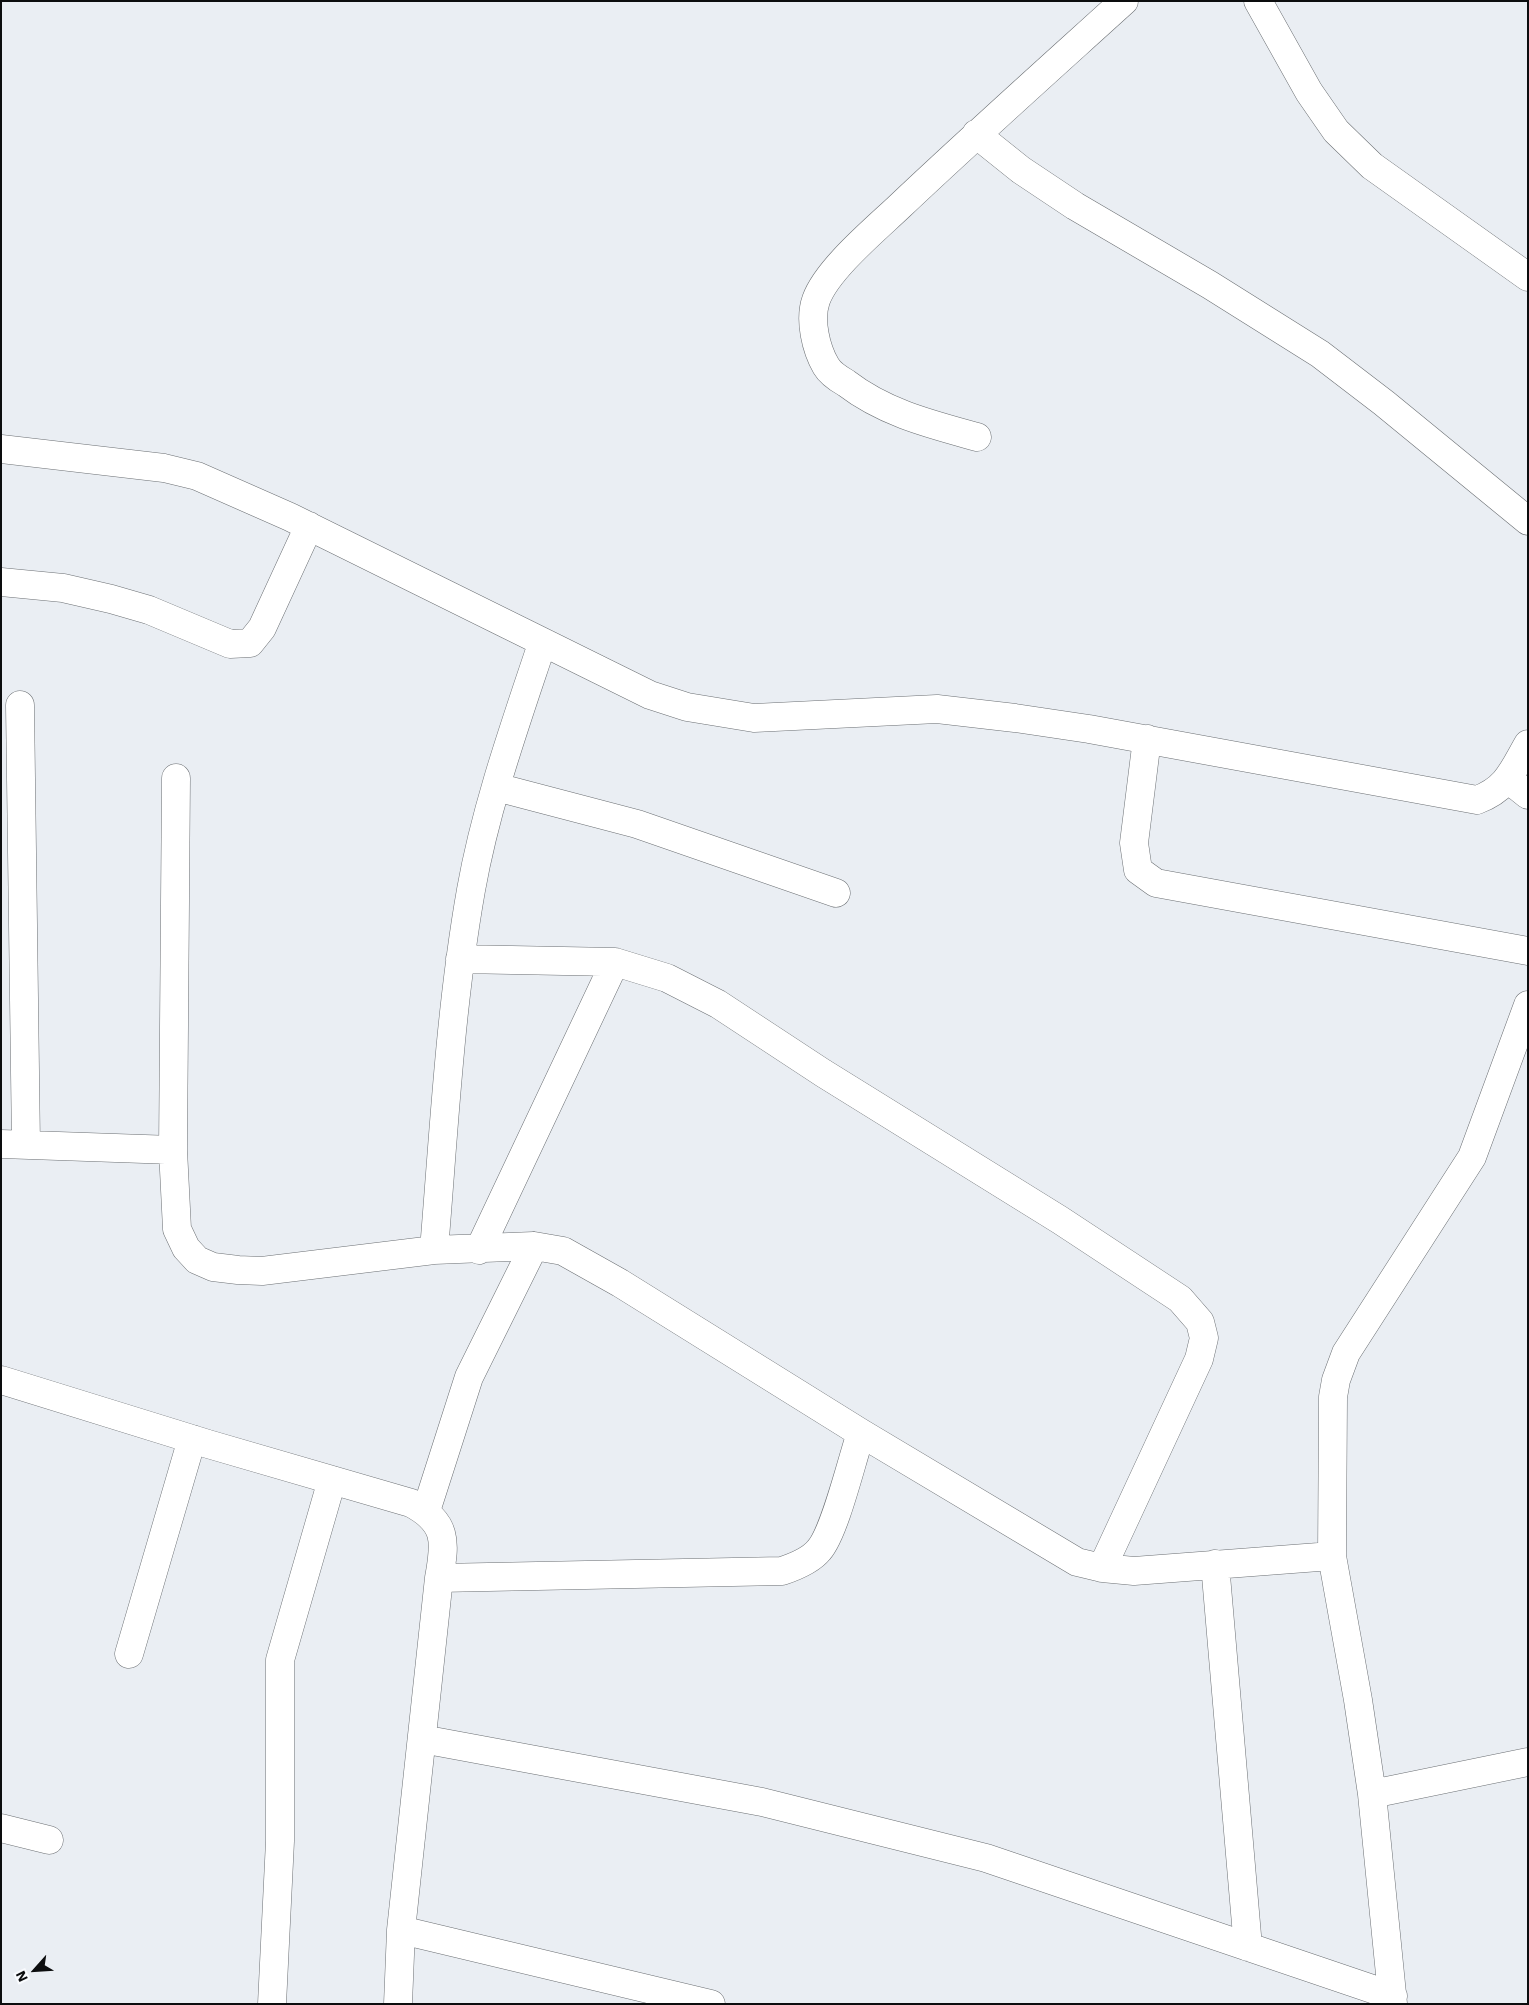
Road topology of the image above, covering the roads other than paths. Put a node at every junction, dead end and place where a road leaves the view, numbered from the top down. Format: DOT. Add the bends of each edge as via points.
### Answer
graph roads {
  1 [pos="1124,1"];
  2 [pos="1258,1"];
  3 [pos="976,134"];
  4 [pos="1528,277"];
  5 [pos="977,437"];
  6 [pos="1,450"];
  7 [pos="1528,520"];
  8 [pos="309,526"];
  9 [pos="1,582"];
  10 [pos="542,644"];
  11 [pos="20,705"];
  12 [pos="1147,739"];
  13 [pos="1528,744"];
  14 [pos="176,778"];
  15 [pos="496,787"];
  16 [pos="1518,787"];
  17 [pos="836,893"];
  18 [pos="1528,951"];
  19 [pos="460,960"];
  20 [pos="615,962"];
  21 [pos="1528,1005"];
  22 [pos="14,1145"];
  23 [pos="173,1150"];
  24 [pos="534,1246"];
  25 [pos="434,1250"];
  26 [pos="479,1250"];
  27 [pos="1,1380"];
  28 [pos="861,1433"];
  29 [pos="192,1439"];
  30 [pos="332,1480"];
  31 [pos="426,1511"];
  32 [pos="1332,1556"];
  33 [pos="1215,1564"];
  34 [pos="1102,1568"];
  35 [pos="439,1578"];
  36 [pos="129,1654"];
  37 [pos="422,1739"];
  38 [pos="1527,1766"];
  39 [pos="1372,1794"];
  40 [pos="1,1828"];
  41 [pos="49,1840"];
  42 [pos="402,1930"];
  43 [pos="1248,1946"];
  44 [pos="1393,2000"];
  45 [pos="272,2004"];
  46 [pos="398,2004"];
  47 [pos="711,2004"];
  1 -- 3 [label="street"];
  2 -- 4 [label="street" via="1309,92 1336,131 1372,166"];
  3 -- 5 [label="street" via="829,277 816,301 814,323 818,350 827,368 865,398 902,416"];
  3 -- 7 [label="street" via="1021,170 1075,206 1320,354"];
  6 -- 8 [label="street" via="164,468 197,476"];
  8 -- 9 [label="street" via="262,628 250,643 230,644 149,610 111,599 63,588"];
  8 -- 10 [label="street"];
  10 -- 12 [label="street" via="650,695 687,708 721,714 754,718 936,709"];
  10 -- 15 [label="street"];
  11 -- 22 [label="street"];
  12 -- 16 [label="street" via="1477,800"];
  12 -- 18 [label="street" via="1134,843 1138,870 1156,883"];
  13 -- 16 [label="street"];
  14 -- 23 [label="street"];
  15 -- 17 [label="street" via="637,824"];
  15 -- 19 [label="street" via="471,889"];
  19 -- 20 [label="street"];
  19 -- 25 [label="street"];
  20 -- 26 [label="street"];
  20 -- 34 [label="street" via="667,978 718,1004 1068,1225 1180,1299 1200,1322 1204,1338 1199,1359"];
  21 -- 32 [label="street" via="1472,1157 1346,1353 1336,1380 1333,1398"];
  22 -- 23 [label="street"];
  23 -- 25 [label="street" via="177,1229 186,1248 197,1260 213,1267 262,1270"];
  24 -- 26 [label="street"];
  24 -- 28 [label="street" via="563,1252 586,1263"];
  24 -- 31 [label="street" via="469,1377"];
  25 -- 26 [label="street"];
  27 -- 29 [label="street"];
  28 -- 34 [label="street" via="1050,1548 1077,1562"];
  28 -- 35 [label="street" via="828,1534 819,1551 782,1571"];
  29 -- 30 [label="street"];
  29 -- 36 [label="street"];
  30 -- 31 [label="street" via="411,1503"];
  30 -- 45 [label="street" via="280,1660 280,1841"];
  31 -- 35 [label="street" via="438,1523 443,1539"];
  32 -- 33 [label="street"];
  32 -- 39 [label="street"];
  33 -- 34 [label="street" via="1134,1570"];
  33 -- 43 [label="street"];
  35 -- 37 [label="street"];
  37 -- 42 [label="street"];
  37 -- 43 [label="street" via="762,1802 986,1858"];
  38 -- 39 [label="street"];
  39 -- 44 [label="street"];
  40 -- 41 [label="street"];
  42 -- 46 [label="street"];
  42 -- 47 [label="street"];
  43 -- 44 [label="street"];
}
